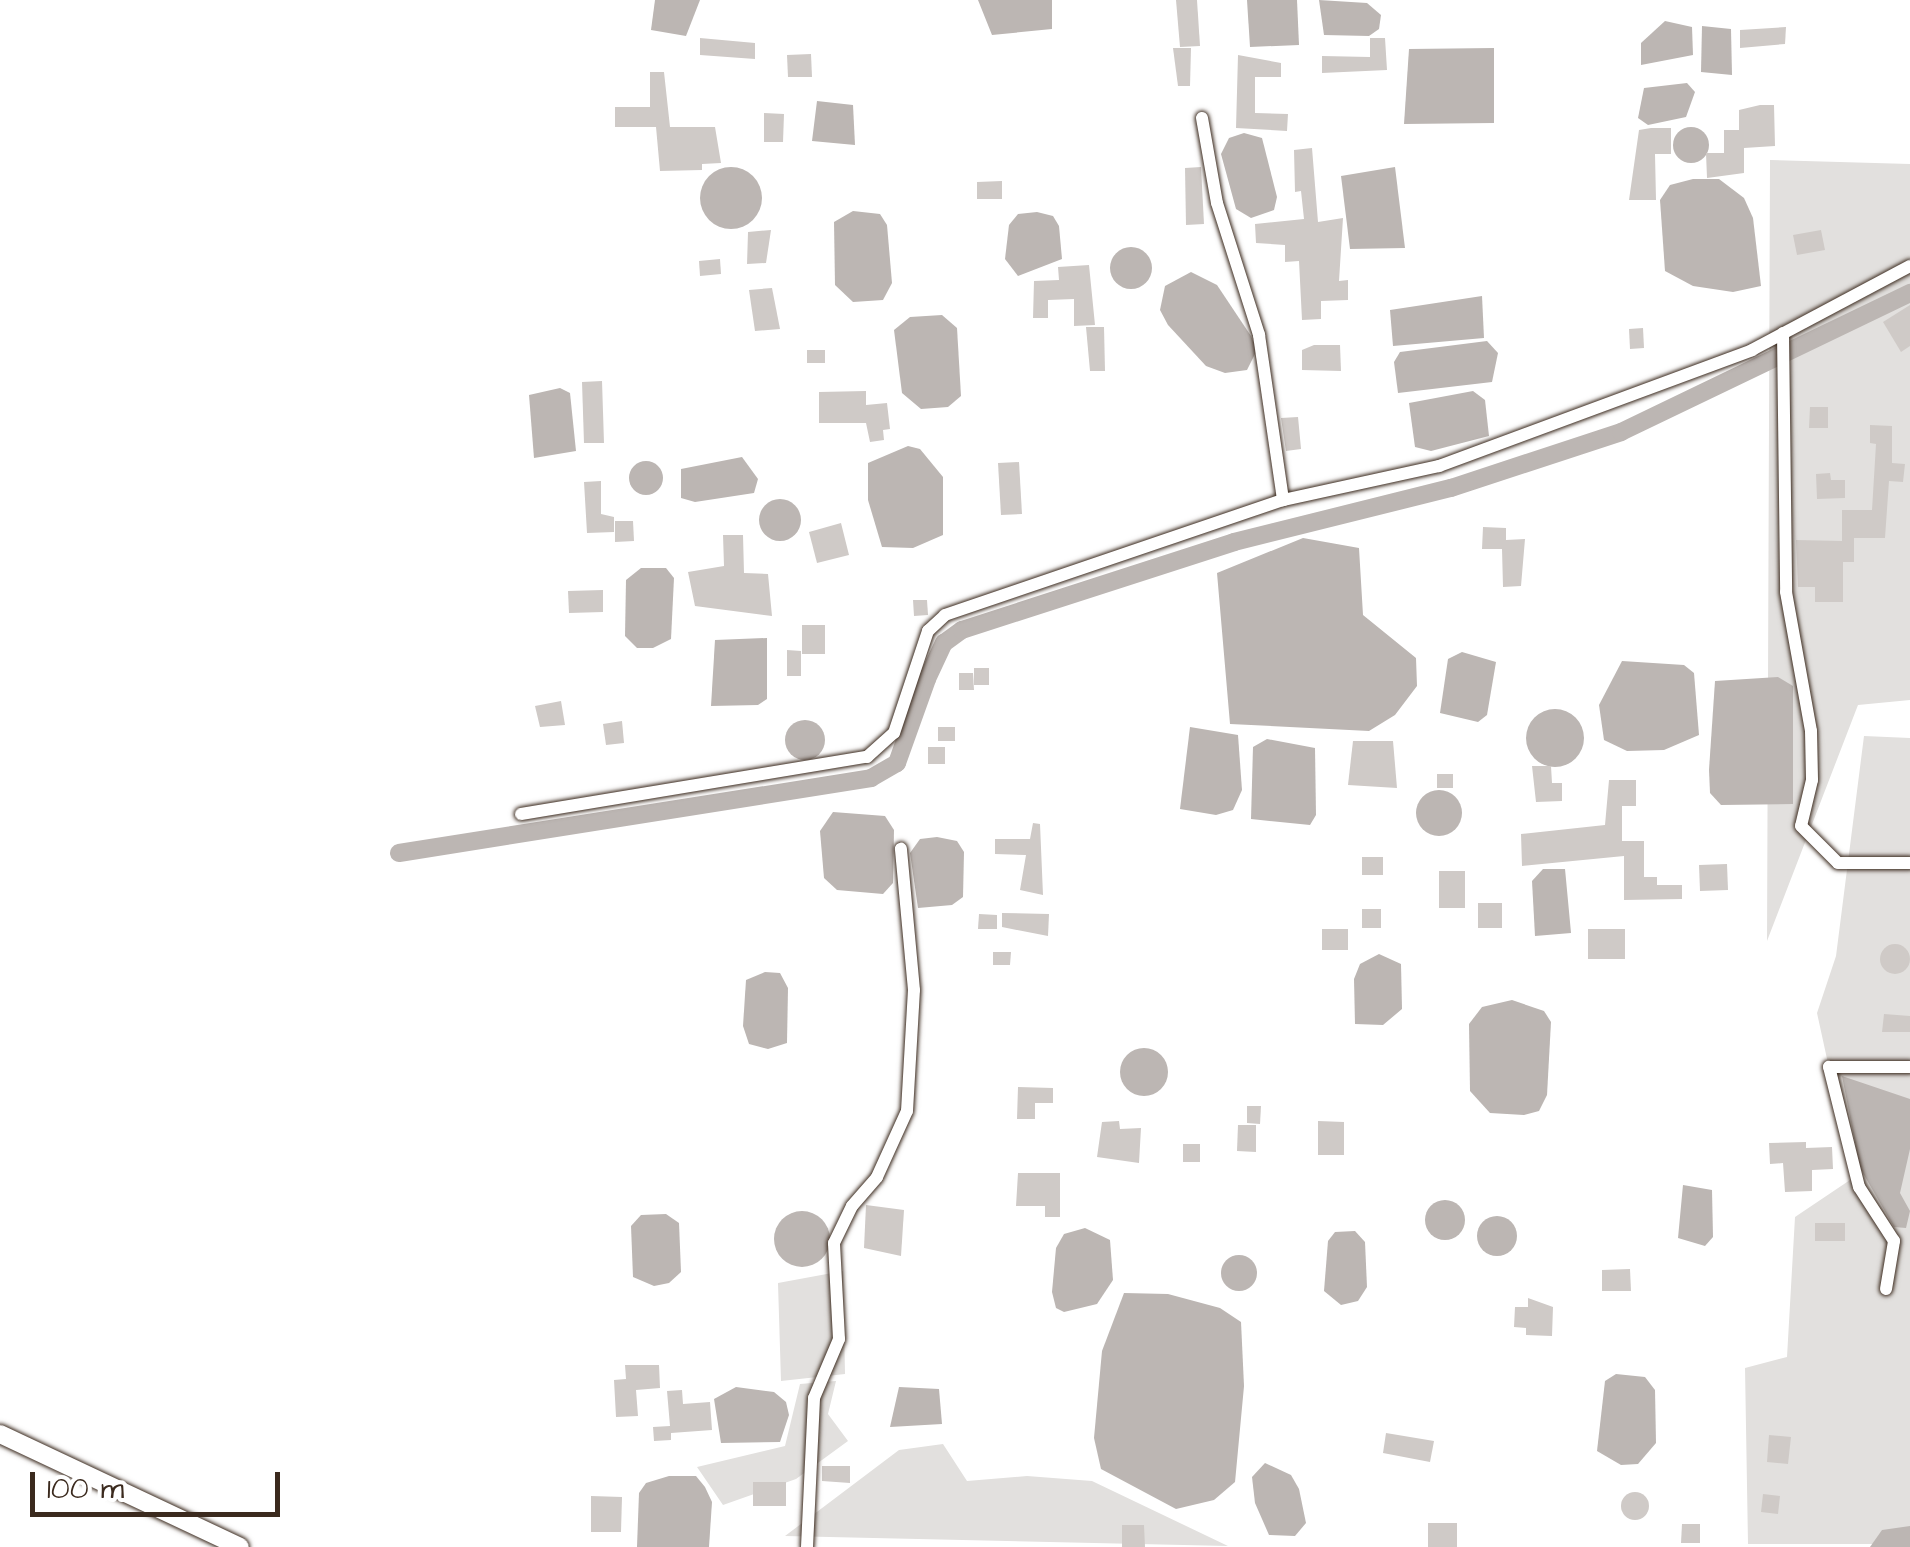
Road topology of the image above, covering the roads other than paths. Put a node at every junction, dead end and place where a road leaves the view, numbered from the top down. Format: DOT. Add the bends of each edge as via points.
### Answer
graph roads {
  1 [pos="1202,118"];
  2 [pos="1910,266"];
  3 [pos="1783,334"];
  4 [pos="1282,500"];
  5 [pos="522,814"];
  6 [pos="901,849"];
  7 [pos="1910,863"];
  8 [pos="1910,1067"];
  9 [pos="1886,1289"];
  10 [pos="0,1434"];
  11 [pos="240,1547"];
  12 [pos="807,1547"];
  1 -- 4 [label="street" via="1217,203 1259,336"];
  2 -- 3 [label="street"];
  3 -- 4 [label="street" via="1440,466"];
  3 -- 7 [label="street" via="1786,592 1812,730 1812,780 1801,826 1838,863"];
  4 -- 5 [label="street" via="945,614 928,631 894,732 867,757"];
  6 -- 12 [label="street" via="914,990 907,1111 878,1177 852,1206 834,1243 839,1340 814,1398"];
  8 -- 9 [label="street" via="1829,1067 1858,1187 1894,1240"];
  10 -- 11 [label="main road"];
}
